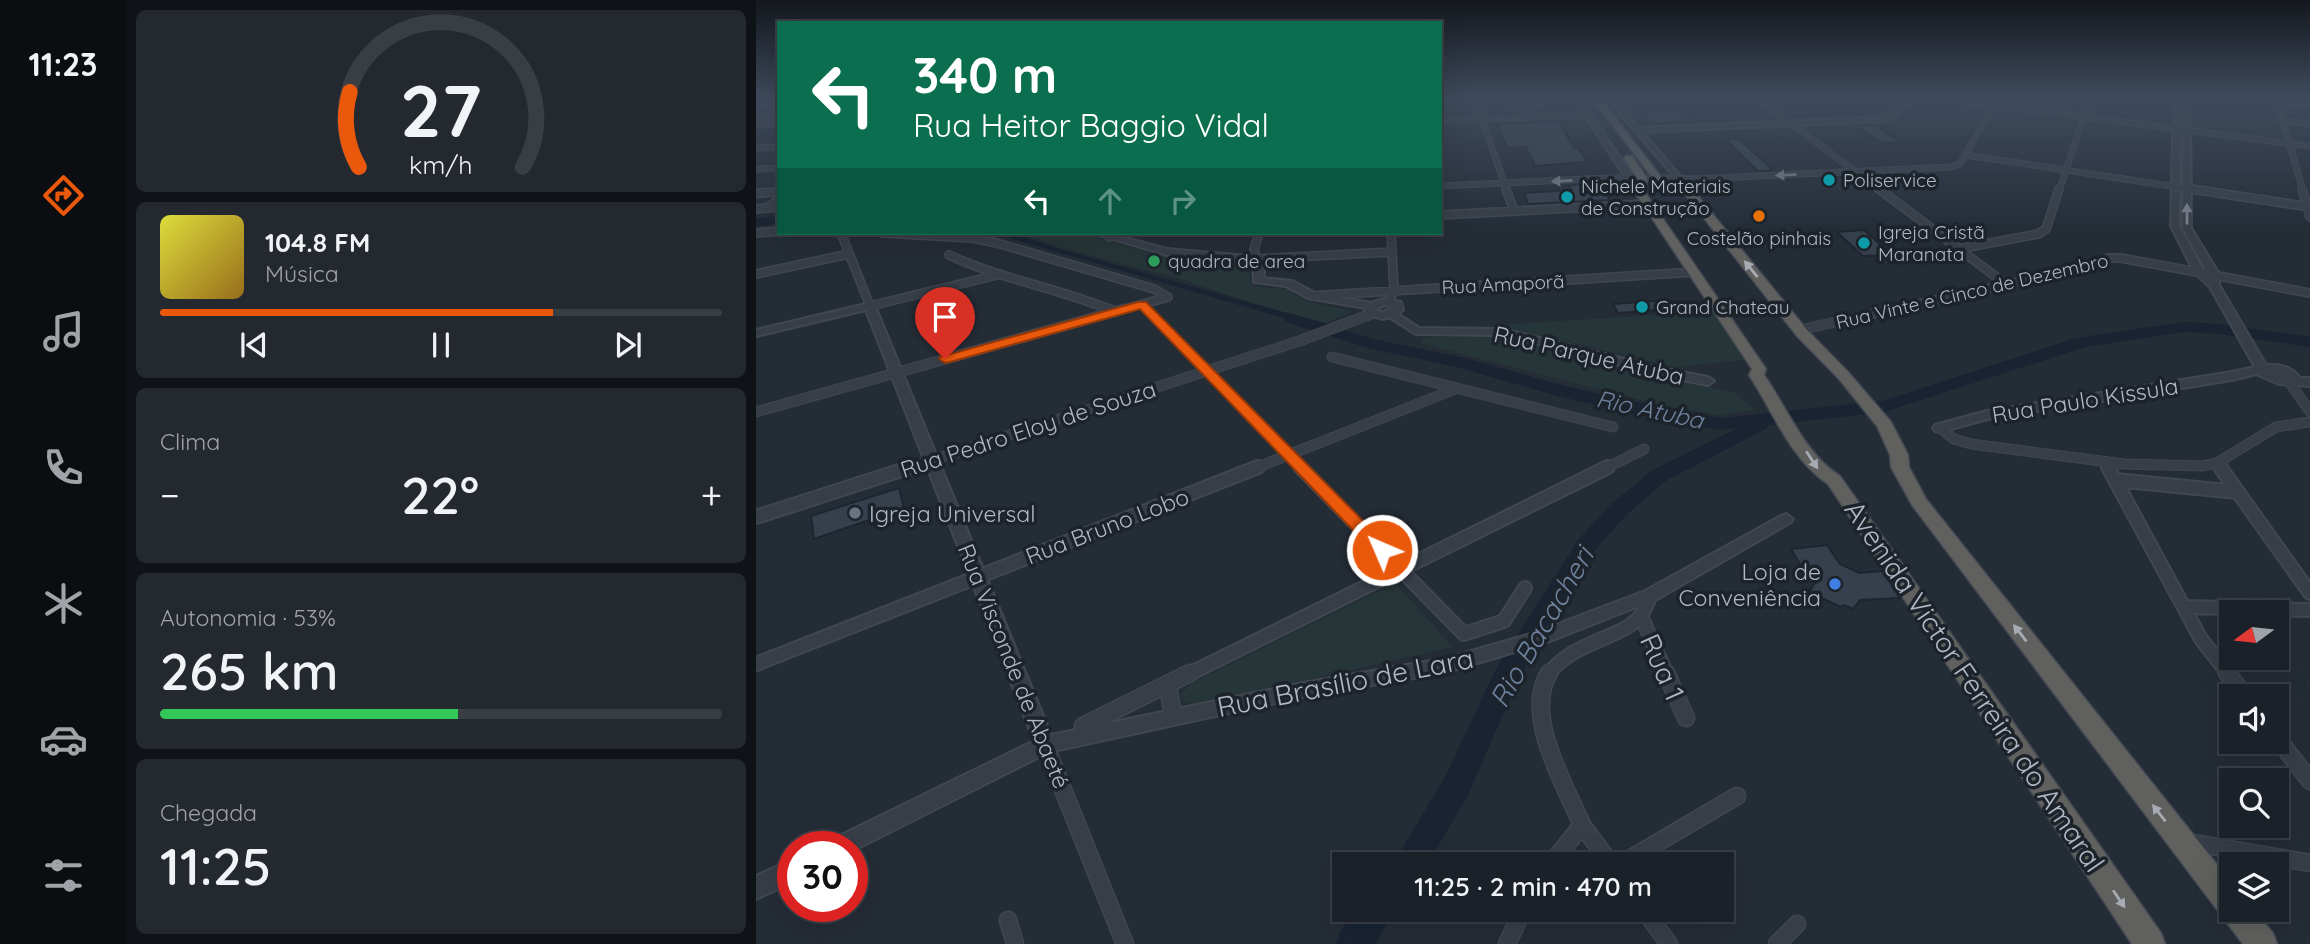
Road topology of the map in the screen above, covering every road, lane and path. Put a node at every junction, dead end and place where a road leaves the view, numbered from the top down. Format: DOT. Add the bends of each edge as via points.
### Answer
graph roads {
  1 [pos="1491,142"];
  2 [pos="1606,142"];
  3 [pos="1617,142"];
  4 [pos="1630,142"];
  5 [pos="1648,142"];
  6 [pos="1816,142"];
  7 [pos="1973,142"];
  8 [pos="2075,142"];
  9 [pos="2176,142"];
  10 [pos="2187,142"];
  11 [pos="2281,142"];
  12 [pos="2288,143"];
  13 [pos="2310,146"];
  14 [pos="777,147"];
  15 [pos="756,148"];
  16 [pos="1966,155"];
  17 [pos="777,168"];
  18 [pos="756,169"];
  19 [pos="2066,170"];
  20 [pos="1855,172"];
  21 [pos="1630,177"];
  22 [pos="1642,178"];
  23 [pos="1658,179"];
  24 [pos="1679,180"];
  25 [pos="1506,184"];
  26 [pos="1442,186"];
  27 [pos="2175,186"];
  28 [pos="2187,188"];
  29 [pos="777,192"];
  30 [pos="1689,192"];
  31 [pos="756,193"];
  32 [pos="1644,199"];
  33 [pos="777,201"];
  34 [pos="2308,207"];
  35 [pos="761,208"];
  36 [pos="1514,211"];
  37 [pos="1442,215"];
  38 [pos="2310,217"];
  39 [pos="777,232"];
  40 [pos="756,233"];
  41 [pos="842,235"];
  42 [pos="918,235"];
  43 [pos="1104,235"];
  44 [pos="1116,235"];
  45 [pos="1258,235"];
  46 [pos="1391,235"];
  47 [pos="1109,237"];
  48 [pos="1958,249"];
  49 [pos="1392,252"];
  50 [pos="849,254"];
  51 [pos="949,256"];
  52 [pos="1257,259"];
  53 [pos="1694,272"];
  54 [pos="2199,272"];
  55 [pos="756,274"];
  56 [pos="997,275"];
  57 [pos="2214,280"];
  58 [pos="2007,285"];
  59 [pos="1394,290"];
  60 [pos="2310,293"];
  61 [pos="1311,296"];
  62 [pos="1142,305"];
  63 [pos="870,306"];
  64 [pos="1390,308"];
  65 [pos="1371,310"];
  66 [pos="1115,312"];
  67 [pos="1800,330"];
  68 [pos="756,333"];
  69 [pos="2254,351"];
  70 [pos="1332,357"];
  71 [pos="2262,368"];
  72 [pos="1207,371"];
  73 [pos="897,373"];
  74 [pos="2232,376"];
  75 [pos="2284,377"];
  76 [pos="2310,380"];
  77 [pos="1708,381"];
  78 [pos="1458,388"];
  79 [pos="756,412"];
  80 [pos="2310,412"];
  81 [pos="2310,422"];
  82 [pos="1613,427"];
  83 [pos="1940,428"];
  84 [pos="1644,449"];
  85 [pos="1289,455"];
  86 [pos="931,460"];
  87 [pos="2105,462"];
  88 [pos="2217,463"];
  89 [pos="2115,480"];
  90 [pos="2238,492"];
  91 [pos="756,517"];
  92 [pos="1786,519"];
  93 [pos="1401,569"];
  94 [pos="978,577"];
  95 [pos="1525,588"];
  96 [pos="2310,593"];
  97 [pos="1651,595"];
  98 [pos="2185,607"];
  99 [pos="2305,610"];
  100 [pos="1641,616"];
  101 [pos="2310,622"];
  102 [pos="756,664"];
  103 [pos="2236,684"];
  104 [pos="1168,685"];
  105 [pos="1173,716"];
  106 [pos="1686,718"];
  107 [pos="1083,726"];
  108 [pos="1045,745"];
  109 [pos="2289,754"];
  110 [pos="2310,781"];
  111 [pos="1737,796"];
  112 [pos="1582,825"];
  113 [pos="868,833"];
  114 [pos="2182,841"];
  115 [pos="1561,852"];
  116 [pos="1602,852"];
  117 [pos="1641,852"];
  118 [pos="2310,863"];
  119 [pos="777,878"];
  120 [pos="756,888"];
  121 [pos="2219,889"];
  122 [pos="1008,920"];
  123 [pos="1517,922"];
  124 [pos="1653,922"];
  125 [pos="2245,922"];
  126 [pos="1797,924"];
  127 [pos="1015,944"];
  128 [pos="1125,944"];
  129 [pos="1507,944"];
  130 [pos="1669,944"];
  131 [pos="1777,944"];
  132 [pos="2150,944"];
  133 [pos="2262,944"];
  1 -- 25 [label="street"];
  2 -- 21 [label="street"];
  3 -- 22 [label="highway"];
  4 -- 23 [label="highway"];
  5 -- 24 [label="street"];
  6 -- 20 [label="street"];
  7 -- 16 [label="street"];
  8 -- 19 [label="street"];
  9 -- 27 [label="street"];
  10 -- 28 [label="street"];
  11 -- 12 [label="street"];
  12 -- 13 [label="street"];
  12 -- 34 [label="street"];
  14 -- 15 [label="street"];
  16 -- 19 [label="street"];
  16 -- 20 [label="street" via="1951,167"];
  17 -- 18 [label="street"];
  19 -- 27 [label="street"];
  19 -- 48 [label="street" via="2046,229"];
  20 -- 24 [label="street, one-way"];
  20 -- 48 [label="street"];
  21 -- 22 [label="street"];
  21 -- 25 [label="street, one-way"];
  21 -- 32 [label="street"];
  22 -- 23 [label="street"];
  22 -- 32 [label="highway"];
  23 -- 24 [label="street"];
  23 -- 30 [label="highway"];
  24 -- 30 [label="street"];
  25 -- 26 [label="street"];
  25 -- 36 [label="street"];
  27 -- 28 [label="street"];
  27 -- 54 [label="street" via="2176,231"];
  28 -- 34 [label="street"];
  57 -- 28 [label="street, one-way" via="2188,233"];
  29 -- 31 [label="street"];
  67 -- 30 [label="highway, one-way"];
  32 -- 36 [label="street"];
  32 -- 53 [label="highway, Avenida Victor Ferreira do Amaral"];
  33 -- 35 [label="street"];
  34 -- 38 [label="street"];
  36 -- 37 [label="street"];
  39 -- 40 [label="street"];
  41 -- 50 [label="street, Rua Visconde de Abaeté"];
  42 -- 62 [label="street" via="998,243 1154,289 1168,298"];
  43 -- 47 [label="street"];
  44 -- 47 [label="street"];
  45 -- 52 [label="street" via="1254,250"];
  46 -- 49 [label="street"];
  47 -- 52 [label="street" via="1167,252"];
  48 -- 58 [label="street"];
  49 -- 52 [label="street"];
  49 -- 59 [label="street"];
  50 -- 55 [label="street"];
  50 -- 63 [label="street, Rua Visconde de Abaeté"];
  51 -- 56 [label="street"];
  52 -- 61 [label="street" via="1258,280 1294,284"];
  53 -- 59 [label="street, Rua Amaporã"];
  53 -- 132 [label="highway, Avenida Victor Ferreira do Amaral, one-way" via="1759,369 1756,374 1819,472 1834,480"];
  54 -- 57 [label="street"];
  54 -- 58 [label="street, Rua Vinte e Cinco de Dezembro" via="2114,257"];
  56 -- 63 [label="street"];
  56 -- 66 [label="street" via="1080,297"];
  57 -- 60 [label="street"];
  57 -- 69 [label="street"];
  58 -- 67 [label="street, Rua Vinte e Cinco de Dezembro"];
  59 -- 61 [label="street, Rua Amaporã"];
  59 -- 64 [label="street"];
  61 -- 65 [label="street"];
  62 -- 66 [label="street"];
  62 -- 72 [label="street"];
  63 -- 68 [label="street"];
  63 -- 73 [label="street, Rua Visconde de Abaeté"];
  64 -- 65 [label="street"];
  64 -- 77 [label="street, Rua Parque Atuba" via="1416,331 1503,331"];
  65 -- 72 [label="street, Rua Pedro Eloy de Souza" via="1299,341"];
  66 -- 73 [label="street"];
  114 -- 67 [label="highway, one-way" via="1918,501 1885,425"];
  69 -- 71 [label="street"];
  69 -- 75 [label="street"];
  70 -- 78 [label="street"];
  71 -- 74 [label="street, Rua Paulo Kissula"];
  71 -- 75 [label="street" via="2263,374"];
  72 -- 85 [label="street"];
  72 -- 86 [label="street, Rua Pedro Eloy de Souza"];
  73 -- 79 [label="street"];
  73 -- 86 [label="street, Rua Visconde de Abaeté"];
  74 -- 75 [label="street, Rua Paulo Kissula"];
  74 -- 83 [label="street, Rua Paulo Kissula" via="1987,415"];
  75 -- 76 [label="street, Rua Paulo Kissula"];
  75 -- 80 [label="street"];
  78 -- 82 [label="street"];
  78 -- 85 [label="street, Rua Bruno Lobo"];
  81 -- 88 [label="street" via="2268,431"];
  83 -- 87 [label="street" via="1965,443"];
  84 -- 93 [label="street"];
  85 -- 93 [label="street"];
  85 -- 94 [label="street, Rua Bruno Lobo"];
  86 -- 91 [label="street, Rua Pedro Eloy de Souza"];
  86 -- 94 [label="street, Rua Visconde de Abaeté"];
  87 -- 88 [label="street" via="2176,467"];
  87 -- 89 [label="street"];
  88 -- 90 [label="street"];
  89 -- 90 [label="street"];
  89 -- 98 [label="street"];
  90 -- 96 [label="street"];
  92 -- 97 [label="street, Rua Brasílio de Lara"];
  93 -- 95 [label="street, Rua Brasílio de Lara" via="1464,634 1504,621"];
  93 -- 104 [label="street"];
  94 -- 102 [label="street, Rua Bruno Lobo"];
  94 -- 108 [label="street, Rua Visconde de Abaeté"];
  97 -- 100 [label="street"];
  97 -- 105 [label="street, Rua Brasílio de Lara" via="1480,656"];
  98 -- 99 [label="street"];
  98 -- 103 [label="street"];
  99 -- 101 [label="street"];
  100 -- 106 [label="street, Rua 1"];
  100 -- 112 [label="street" via="1563,659 1542,684 1544,728"];
  104 -- 105 [label="street"];
  104 -- 107 [label="street"];
  105 -- 108 [label="street, Rua Brasílio de Lara"];
  108 -- 113 [label="street, Rua Brasílio de Lara"];
  108 -- 128 [label="street, Rua Visconde de Abaeté"];
  109 -- 110 [label="street"];
  111 -- 117 [label="street"];
  112 -- 115 [label="street"];
  112 -- 116 [label="street"];
  114 -- 118 [label="street"];
  114 -- 121 [label="highway"];
  119 -- 120 [label="street"];
  122 -- 127 [label="street"];
  123 -- 129 [label="street"];
  124 -- 130 [label="street"];
  125 -- 133 [label="highway"];
  126 -- 131 [label="street"];
}
